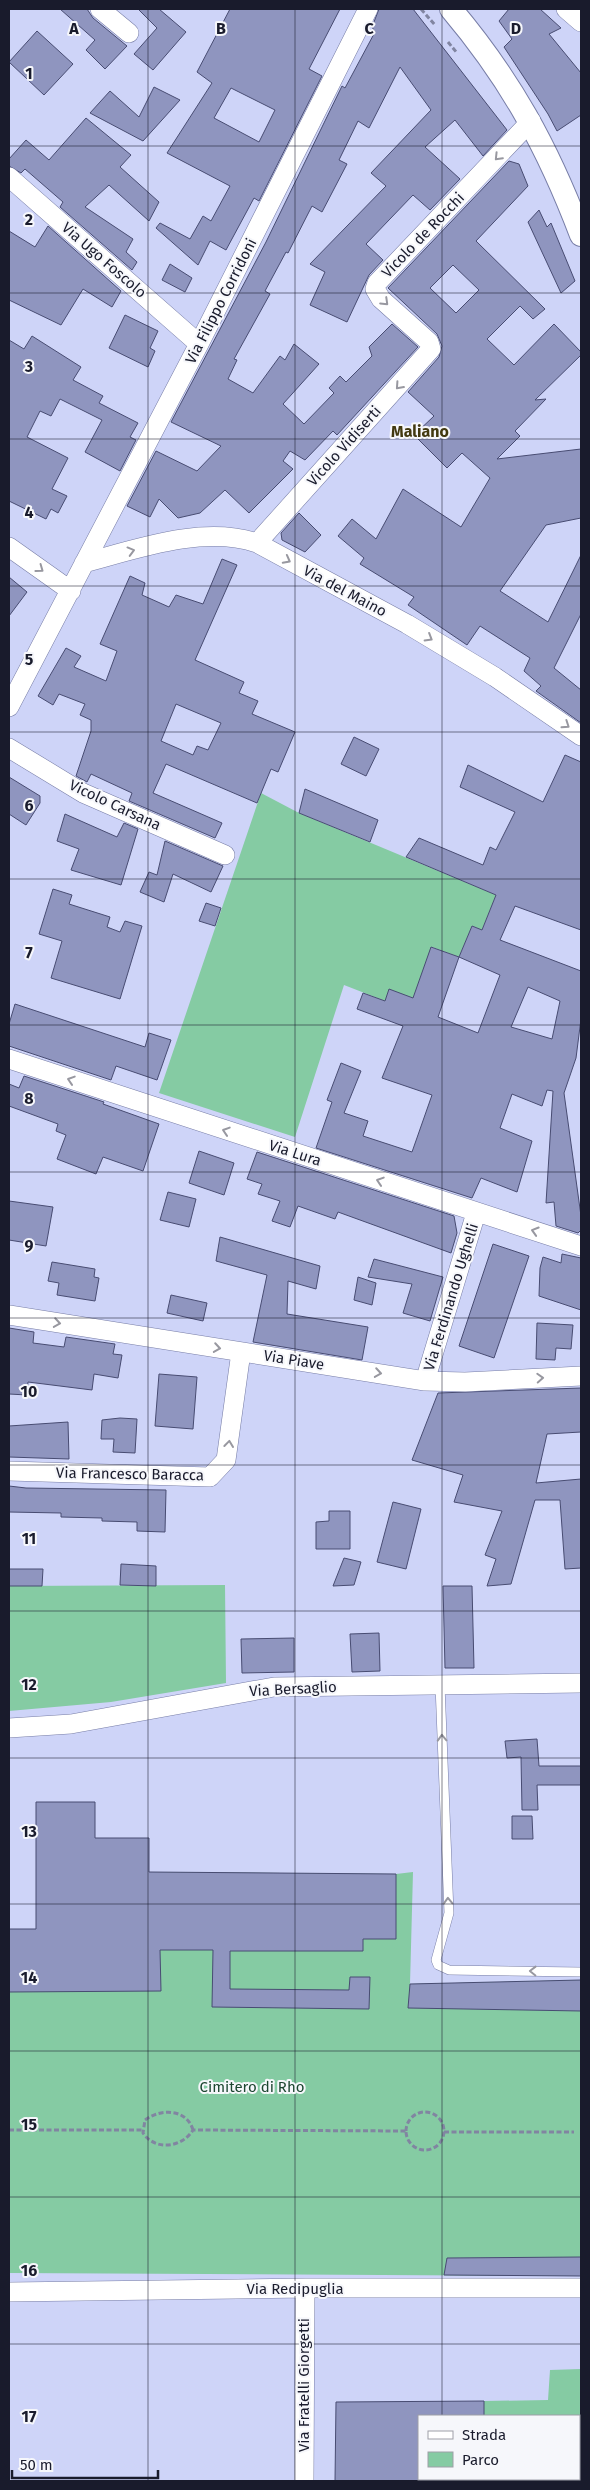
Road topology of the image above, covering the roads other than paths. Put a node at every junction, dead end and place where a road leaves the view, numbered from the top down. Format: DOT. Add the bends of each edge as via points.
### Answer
graph roads {
  1 [pos="100,9"];
  2 [pos="368,9"];
  3 [pos="452,9"];
  4 [pos="566,9"];
  5 [pos="581,22"];
  6 [pos="129,33"];
  7 [pos="531,121"];
  8 [pos="9,177"];
  9 [pos="581,235"];
  10 [pos="199,344"];
  11 [pos="431,349"];
  12 [pos="257,543"];
  13 [pos="9,547"];
  14 [pos="84,563"];
  15 [pos="71,591"];
  16 [pos="9,708"];
  17 [pos="581,736"];
  18 [pos="9,748"];
  19 [pos="225,855"];
  20 [pos="9,1059"];
  21 [pos="476,1213"];
  22 [pos="581,1246"];
  23 [pos="9,1315"];
  24 [pos="241,1352"];
  25 [pos="581,1376"];
  26 [pos="425,1381"];
  27 [pos="9,1472"];
  28 [pos="581,1683"];
  29 [pos="440,1685"];
  30 [pos="9,1728"];
  31 [pos="581,1972"];
  32 [pos="305,2288"];
  33 [pos="581,2288"];
  34 [pos="9,2292"];
  35 [pos="304,2481"];
  1 -- 6 [label="street"];
  2 -- 10 [label="street, Via Filippo Corridoni"];
  3 -- 7 [label="street"];
  4 -- 5 [label="street"];
  7 -- 9 [label="street" via="565,191"];
  7 -- 11 [label="street, Vicolo de Rocchi, one-way" via="377,283 377,295 429,342"];
  8 -- 10 [label="street, Via Ugo Foscolo"];
  10 -- 14 [label="street, Via Filippo Corridoni"];
  11 -- 12 [label="street, Vicolo Vidiserti, one-way"];
  14 -- 12 [label="street, Via del Maino, one-way" via="153,545 212,536 229,536"];
  12 -- 17 [label="street, Via del Maino, one-way" via="407,624 495,677"];
  13 -- 15 [label="street, one-way"];
  14 -- 15 [label="street, Via Filippo Corridoni"];
  15 -- 16 [label="street, Via Filippo Corridoni"];
  18 -- 19 [label="street, Vicolo Carsana" via="83,792"];
  21 -- 20 [label="street, Via Lura, one-way"];
  22 -- 21 [label="street, Via Lura, one-way"];
  21 -- 26 [label="street, Via Ferdinando Ughelli"];
  23 -- 24 [label="street, Via Piave, one-way"];
  24 -- 26 [label="street, Via Piave, one-way"];
  27 -- 24 [label="street, Via Francesco Baracca, one-way" via="210,1477 226,1460"];
  26 -- 25 [label="street, Via Piave, one-way"];
  28 -- 29 [label="street, Via Bersaglio"];
  29 -- 30 [label="street, Via Bersaglio" via="256,1688 202,1702 71,1724"];
  31 -- 29 [label="lane, one-way" via="449,1970 438,1965 436,1960 448,1913"];
  32 -- 33 [label="street, Via Redipuglia"];
  32 -- 34 [label="street, Via Redipuglia"];
  32 -- 35 [label="street, Via Fratelli Giorgetti"];
}
